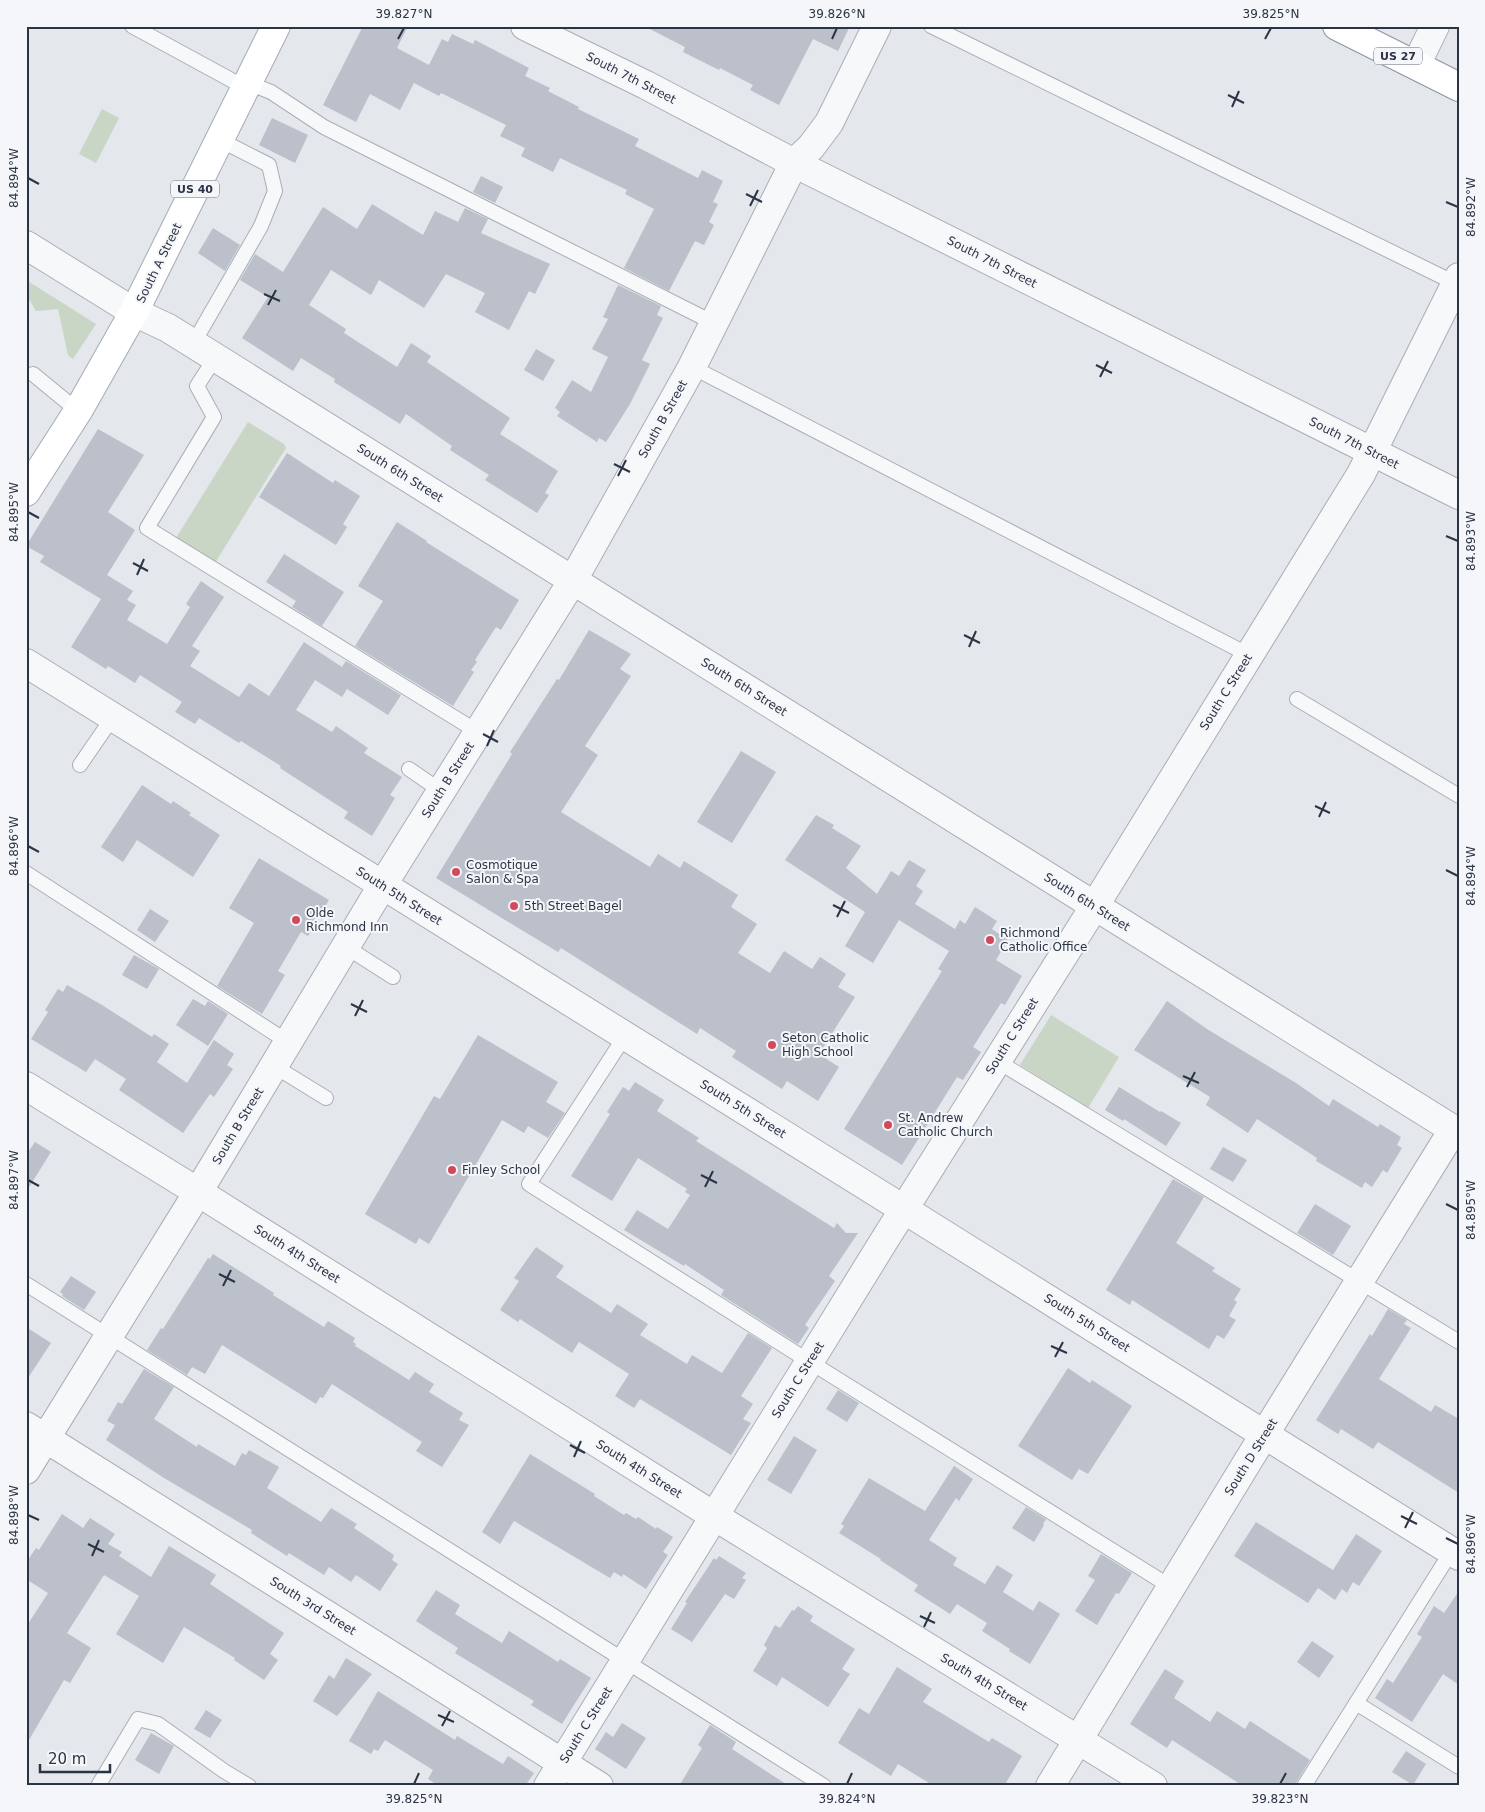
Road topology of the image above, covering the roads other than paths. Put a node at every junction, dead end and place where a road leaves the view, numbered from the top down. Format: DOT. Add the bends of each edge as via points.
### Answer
graph roads {
  1 [pos="276,26"];
  2 [pos="525,26"];
  3 [pos="877,26"];
  4 [pos="931,26"];
  5 [pos="1337,26"];
  6 [pos="1436,26"];
  7 [pos="138,28"];
  8 [pos="1416,65"];
  9 [pos="247,85"];
  10 [pos="1459,87"];
  11 [pos="220,140"];
  12 [pos="794,162"];
  13 [pos="26,244"];
  14 [pos="1458,282"];
  15 [pos="134,312"];
  16 [pos="714,323"];
  17 [pos="204,351"];
  18 [pos="692,367"];
  19 [pos="33,374"];
  20 [pos="78,411"];
  21 [pos="1372,452"];
  22 [pos="26,492"];
  23 [pos="1459,495"];
  24 [pos="573,580"];
  25 [pos="1249,655"];
  26 [pos="26,663"];
  27 [pos="1297,699"];
  28 [pos="113,717"];
  29 [pos="478,732"];
  30 [pos="80,766"];
  31 [pos="409,769"];
  32 [pos="441,792"];
  33 [pos="1459,796"];
  34 [pos="26,873"];
  35 [pos="382,886"];
  36 [pos="1094,907"];
  37 [pos="346,947"];
  38 [pos="393,977"];
  39 [pos="625,1036"];
  40 [pos="288,1042"];
  41 [pos="997,1061"];
  42 [pos="274,1066"];
  43 [pos="26,1086"];
  44 [pos="326,1098"];
  45 [pos="1456,1132"];
  46 [pos="198,1192"];
  47 [pos="904,1209"];
  48 [pos="1360,1281"];
  49 [pos="26,1284"];
  50 [pos="109,1336"];
  51 [pos="1459,1342"];
  52 [pos="810,1362"];
  53 [pos="36,1432"];
  54 [pos="1265,1435"];
  55 [pos="26,1470"];
  56 [pos="714,1516"];
  57 [pos="1455,1554"];
  58 [pos="1171,1587"];
  59 [pos="625,1661"];
  60 [pos="1356,1703"];
  61 [pos="1078,1739"];
  62 [pos="562,1763"];
  63 [pos="1459,1767"];
  64 [pos="98,1786"];
  65 [pos="249,1786"];
  66 [pos="548,1786"];
  67 [pos="600,1786"];
  68 [pos="824,1786"];
  69 [pos="1050,1786"];
  70 [pos="1153,1786"];
  71 [pos="1304,1786"];
  1 -- 9 [label="main road, South A Street / US 40"];
  2 -- 12 [label="street, South 7th Street" via="646,84"];
  3 -- 12 [label="street, South B Street" via="829,123 811,147"];
  4 -- 14 [label="lane"];
  5 -- 8 [label="main road, US 27"];
  6 -- 8 [label="street"];
  7 -- 9 [label="lane"];
  8 -- 10 [label="main road, US 27"];
  9 -- 11 [label="main road, South A Street / US 40"];
  9 -- 16 [label="lane" via="271,92 324,127"];
  11 -- 15 [label="main road, South A Street / US 40"];
  11 -- 17 [label="lane" via="269,165 275,192"];
  12 -- 16 [label="street, South B Street"];
  12 -- 21 [label="street, South 7th Street"];
  13 -- 15 [label="street, South 6th Street"];
  14 -- 21 [label="street, South C Street"];
  15 -- 17 [label="street, South 6th Street" via="168,328"];
  15 -- 20 [label="main road, South A Street / US 40"];
  16 -- 18 [label="street, South B Street"];
  17 -- 24 [label="street, South 6th Street"];
  17 -- 29 [label="lane" via="197,386 214,417 147,528"];
  18 -- 24 [label="street, South B Street"];
  18 -- 25 [label="lane"];
  19 -- 20 [label="lane"];
  20 -- 22 [label="main road, South A Street / US 40"];
  21 -- 23 [label="street, South 7th Street"];
  21 -- 25 [label="street, South C Street"];
  24 -- 29 [label="street, South B Street"];
  24 -- 36 [label="street, South 6th Street"];
  25 -- 36 [label="street, South C Street"];
  26 -- 28 [label="street, South 5th Street"];
  27 -- 33 [label="lane"];
  28 -- 30 [label="lane"];
  28 -- 35 [label="street, South 5th Street"];
  29 -- 32 [label="street, South B Street"];
  31 -- 32 [label="lane"];
  32 -- 35 [label="street, South B Street"];
  34 -- 40 [label="lane"];
  35 -- 37 [label="street, South B Street"];
  35 -- 39 [label="street, South 5th Street"];
  36 -- 41 [label="street, South C Street"];
  36 -- 45 [label="street, South 6th Street"];
  37 -- 38 [label="lane"];
  37 -- 40 [label="street, South B Street"];
  39 -- 47 [label="street, South 5th Street"];
  39 -- 52 [label="lane" via="529,1184"];
  40 -- 42 [label="street, South B Street"];
  41 -- 47 [label="street, South C Street"];
  41 -- 48 [label="lane"];
  42 -- 44 [label="lane"];
  42 -- 46 [label="street, South B Street"];
  43 -- 46 [label="street, South 4th Street"];
  45 -- 48 [label="street, South D Street"];
  46 -- 50 [label="street, South B Street"];
  46 -- 56 [label="street, South 4th Street"];
  47 -- 52 [label="street, South C Street"];
  47 -- 54 [label="street, South 5th Street"];
  48 -- 51 [label="lane"];
  48 -- 54 [label="street, South D Street"];
  49 -- 50 [label="lane"];
  50 -- 53 [label="street, South B Street"];
  50 -- 59 [label="lane"];
  52 -- 56 [label="street, South C Street"];
  52 -- 58 [label="lane"];
  53 -- 55 [label="street, South B Street"];
  53 -- 62 [label="street, South 3rd Street"];
  54 -- 57 [label="street, South 5th Street"];
  54 -- 58 [label="street, South D Street"];
  56 -- 59 [label="street, South C Street"];
  56 -- 61 [label="street, South 4th Street"];
  57 -- 60 [label="lane"];
  58 -- 61 [label="street, South D Street"];
  59 -- 62 [label="street, South C Street"];
  59 -- 68 [label="lane"];
  60 -- 63 [label="lane"];
  60 -- 71 [label="lane"];
  61 -- 69 [label="street, South D Street"];
  61 -- 70 [label="street, South 4th Street"];
  62 -- 66 [label="street, South C Street"];
  62 -- 67 [label="street, South 3rd Street"];
  64 -- 65 [label="lane" via="138,1719 158,1724"];
}
